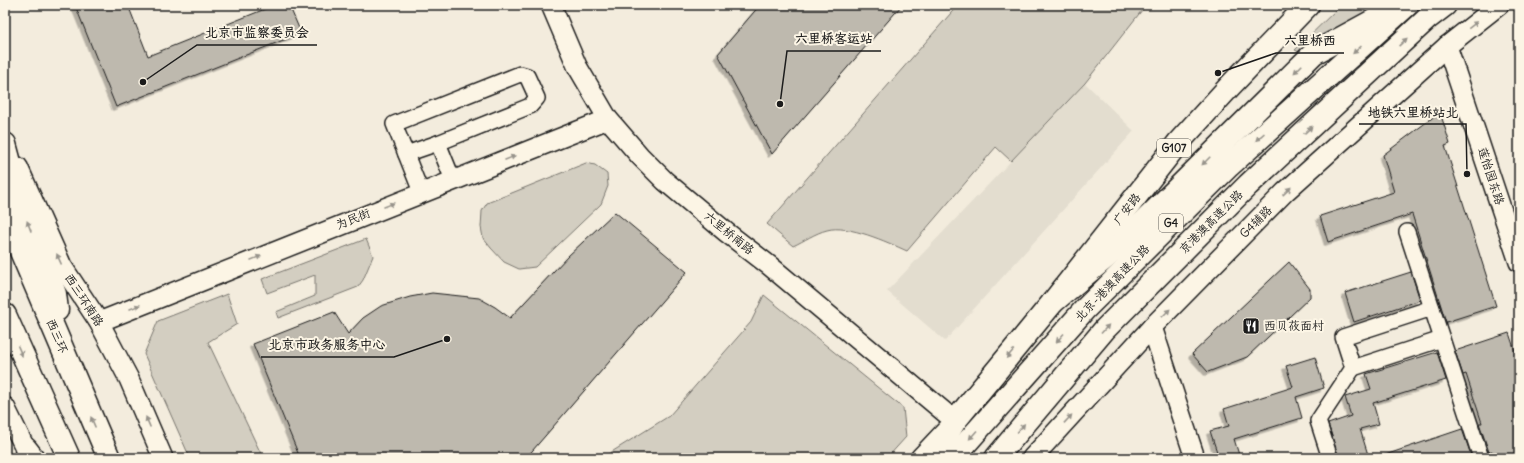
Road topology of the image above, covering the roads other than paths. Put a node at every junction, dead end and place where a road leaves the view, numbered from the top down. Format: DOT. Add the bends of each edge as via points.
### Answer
graph roads {
  1 [pos="551,5"];
  2 [pos="1308,5"];
  3 [pos="1402,5"];
  4 [pos="1407,5"];
  5 [pos="1445,5"];
  6 [pos="1499,5"];
  7 [pos="1447,46"];
  8 [pos="608,119"];
  9 [pos="5,143"];
  10 [pos="438,143"];
  11 [pos="406,154"];
  12 [pos="453,180"];
  13 [pos="421,192"];
  14 [pos="5,214"];
  15 [pos="1407,232"];
  16 [pos="1519,262"];
  17 [pos="1053,302"];
  18 [pos="1432,308"];
  19 [pos="5,315"];
  20 [pos="99,322"];
  21 [pos="1152,327"];
  22 [pos="1442,339"];
  23 [pos="60,343"];
  24 [pos="1353,368"];
  25 [pos="5,407"];
  26 [pos="955,421"];
  27 [pos="30,455"];
  28 [pos="69,458"];
  29 [pos="109,458"];
  30 [pos="163,458"];
  31 [pos="920,458"];
  32 [pos="933,458"];
  33 [pos="953,458"];
  34 [pos="996,458"];
  35 [pos="1032,458"];
  36 [pos="1195,458"];
  37 [pos="1330,458"];
  38 [pos="1481,458"];
  1 -- 8 [label="street, 六里桥南路" via="577,66"];
  2 -- 17 [label="highway, 广安路 / G107" via="1178,143"];
  3 -- 17 [label="highway, one-way" via="1314,53 1116,249"];
  4 -- 33 [label="highway, 北京-港澳高速公路 / G4, one-way" via="1229,166 1179,215 1085,309"];
  34 -- 5 [label="highway, 京港澳高速公路 / G4, one-way" via="1106,329 1198,235 1248,185"];
  7 -- 6 [label="street, G4辅路, one-way"];
  7 -- 16 [label="street, 莲怡园东路"];
  21 -- 7 [label="street, G4辅路, one-way" via="1285,192"];
  12 -- 8 [label="street, 为民街, one-way"];
  8 -- 26 [label="street, 六里桥南路" via="666,181"];
  20 -- 9 [label="street, 西三环南路, one-way" via="62,266 23,177"];
  23 -- 9 [label="highway, one-way" via="55,294 22,208"];
  10 -- 11 [label="street"];
  10 -- 11 [label="street" via="530,106 537,98 527,76 520,74 394,124"];
  10 -- 12 [label="street"];
  11 -- 13 [label="street"];
  12 -- 13 [label="street, 为民街"];
  20 -- 13 [label="street, 为民街, one-way"];
  14 -- 23 [label="highway, 西三环"];
  15 -- 18 [label="street"];
  17 -- 26 [label="highway, 广安路 / G107, one-way"];
  18 -- 22 [label="street"];
  18 -- 24 [label="street" via="1343,337"];
  19 -- 28 [label="highway, one-way"];
  30 -- 20 [label="street, 西三环南路, one-way" via="129,379"];
  35 -- 21 [label="street, G4辅路, one-way"];
  21 -- 36 [label="street"];
  22 -- 24 [label="street"];
  22 -- 38 [label="street"];
  29 -- 23 [label="highway, 西三环, one-way"];
  24 -- 37 [label="street" via="1318,421"];
  25 -- 27 [label="street"];
  26 -- 31 [label="street"];
  26 -- 32 [label="highway, G107"];
}
